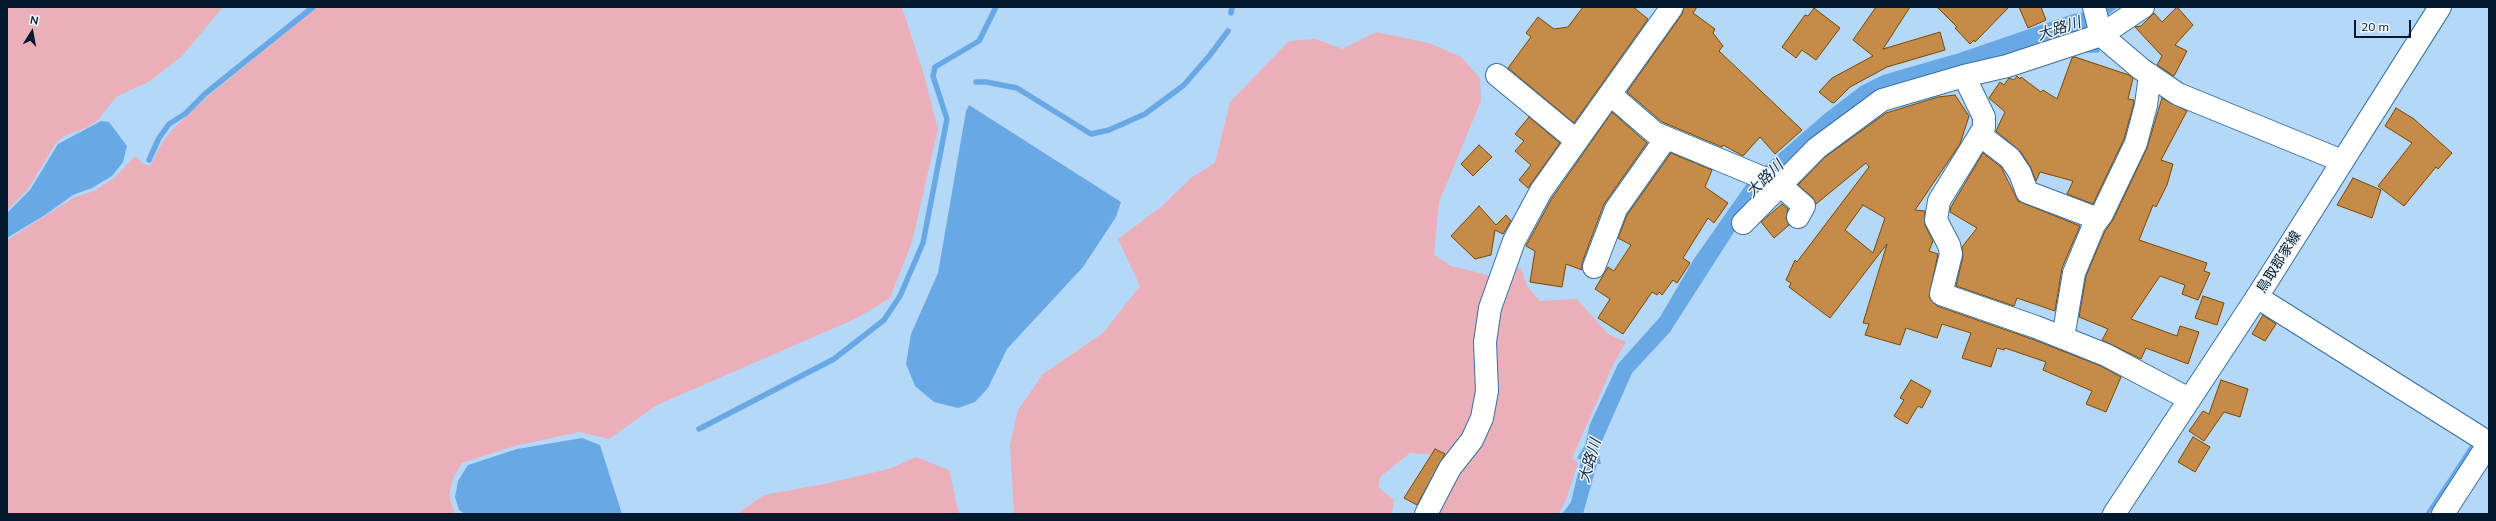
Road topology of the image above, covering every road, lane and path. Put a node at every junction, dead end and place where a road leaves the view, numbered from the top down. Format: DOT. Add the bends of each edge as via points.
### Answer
graph roads {
  1 [pos="1672,7"];
  2 [pos="2094,7"];
  3 [pos="2143,7"];
  4 [pos="2440,7"];
  5 [pos="2101,31"];
  6 [pos="1497,75"];
  7 [pos="2150,75"];
  8 [pos="1964,76"];
  9 [pos="1610,94"];
  10 [pos="1980,135"];
  11 [pos="1666,138"];
  12 [pos="1577,141"];
  13 [pos="2342,161"];
  14 [pos="1780,185"];
  15 [pos="1798,217"];
  16 [pos="2098,219"];
  17 [pos="1743,223"];
  18 [pos="1594,267"];
  19 [pos="2257,297"];
  20 [pos="2063,338"];
  21 [pos="2189,399"];
  22 [pos="2489,443"];
  23 [pos="1426,514"];
  24 [pos="2114,514"];
  25 [pos="2443,514"];
  1 -- 9 [label="street"];
  2 -- 5 [label="street"];
  3 -- 5 [label="street"];
  4 -- 13 [label="street, 鳥取郡家線"];
  5 -- 7 [label="street"];
  5 -- 8 [label="street" via="2007,66"];
  6 -- 12 [label="street"];
  7 -- 13 [label="street" via="2178,94"];
  7 -- 16 [label="street" via="2146,105 2136,143"];
  8 -- 10 [label="street" via="1984,117 1984,128"];
  8 -- 14 [label="street" via="1882,100 1817,148"];
  9 -- 11 [label="street" via="1655,133"];
  9 -- 12 [label="street"];
  10 -- 16 [label="street" via="2010,158 2020,173 2027,192"];
  10 -- 20 [label="street" via="1939,201 1936,220 1951,254 1941,294"];
  11 -- 14 [label="street"];
  11 -- 18 [label="street" via="1616,209"];
  12 -- 23 [label="street" via="1541,191 1514,241 1490,308 1485,342 1487,391 1482,418 1472,440 1450,468"];
  13 -- 19 [label="street, 鳥取郡家線"];
  14 -- 15 [label="street" via="1804,206"];
  14 -- 17 [label="street"];
  16 -- 20 [label="street" via="2074,273"];
  19 -- 21 [label="street, 鳥取郡家線"];
  19 -- 22 [label="street"];
  20 -- 21 [label="street" via="2106,356"];
  21 -- 24 [label="street, 鳥取郡家線"];
  22 -- 25 [label="street"];
}
